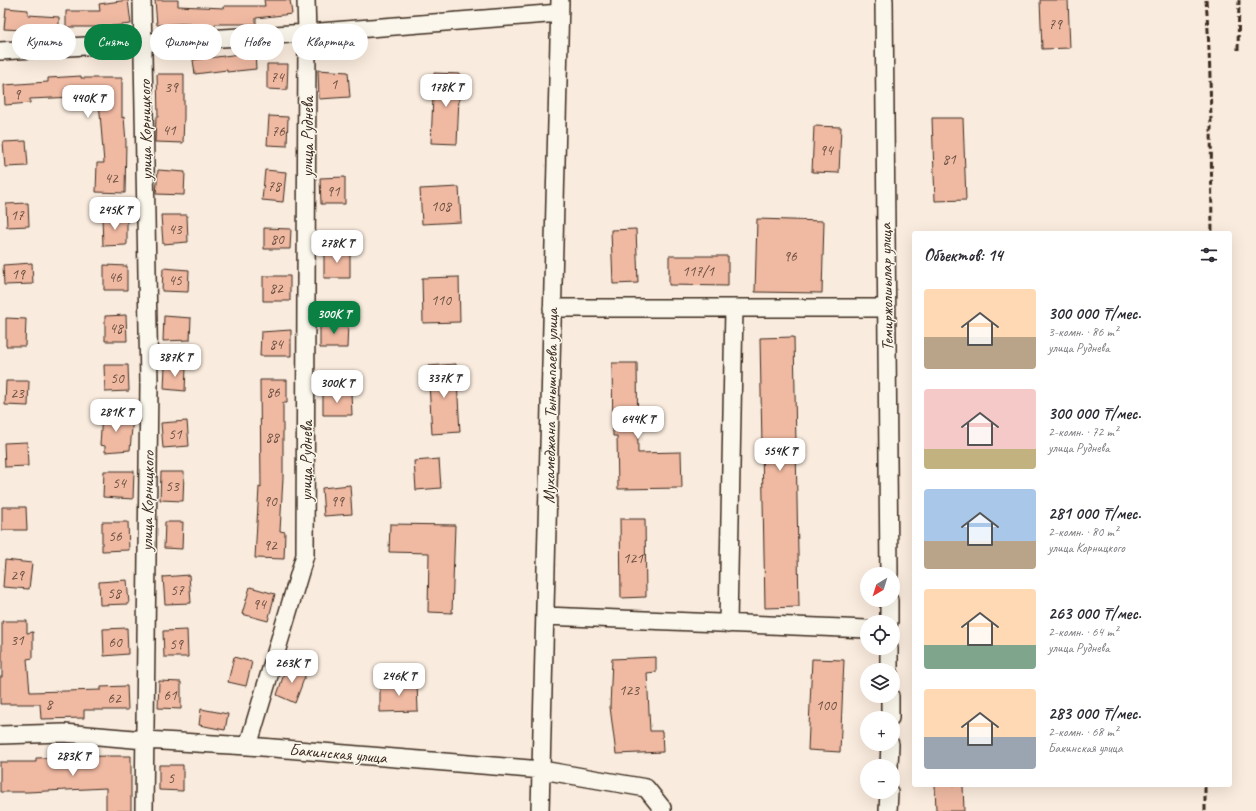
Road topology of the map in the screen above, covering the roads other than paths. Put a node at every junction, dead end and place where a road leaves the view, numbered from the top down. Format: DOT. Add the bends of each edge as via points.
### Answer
graph roads {
  1 [pos="142,0"];
  2 [pos="306,0"];
  3 [pos="884,0"];
  4 [pos="560,6"];
  5 [pos="307,24"];
  6 [pos="368,27"];
  7 [pos="292,34"];
  8 [pos="144,42"];
  9 [pos="0,51"];
  10 [pos="308,60"];
  11 [pos="552,308"];
  12 [pos="734,308"];
  13 [pos="886,308"];
  14 [pos="889,567"];
  15 [pos="545,616"];
  16 [pos="728,624"];
  17 [pos="860,629"];
  18 [pos="0,735"];
  19 [pos="145,740"];
  20 [pos="248,746"];
  21 [pos="542,770"];
  22 [pos="889,799"];
  23 [pos="144,811"];
  24 [pos="540,811"];
  25 [pos="662,811"];
  26 [pos="888,811"];
  1 -- 8 [label="street, улица Корницкого"];
  2 -- 5 [label="street, улица Руднева"];
  3 -- 13 [label="street, Темиржолшылар улица"];
  4 -- 6 [label="street"];
  4 -- 11 [label="street, Мухамеджана Тынышпаева улица"];
  7 -- 8 [label="street"];
  8 -- 9 [label="street"];
  8 -- 19 [label="street, улица Корницкого" via="149,383"];
  10 -- 20 [label="street, улица Руднева" via="305,555"];
  11 -- 12 [label="street"];
  11 -- 15 [label="street, Мухамеджана Тынышпаева улица"];
  12 -- 13 [label="street"];
  12 -- 16 [label="street"];
  13 -- 14 [label="street, Темиржолшылар улица"];
  15 -- 16 [label="street"];
  15 -- 21 [label="street, Мухамеджана Тынышпаева улица"];
  16 -- 17 [label="street"];
  18 -- 19 [label="street, Бакинская улица" via="64,733"];
  19 -- 20 [label="street, Бакинская улица"];
  19 -- 23 [label="street, улица Корницкого"];
  20 -- 21 [label="street, Бакинская улица"];
  21 -- 24 [label="street, Мухамеджана Тынышпаева улица"];
  21 -- 25 [label="street, Бакинская улица" via="646,788"];
  22 -- 26 [label="street"];
}
